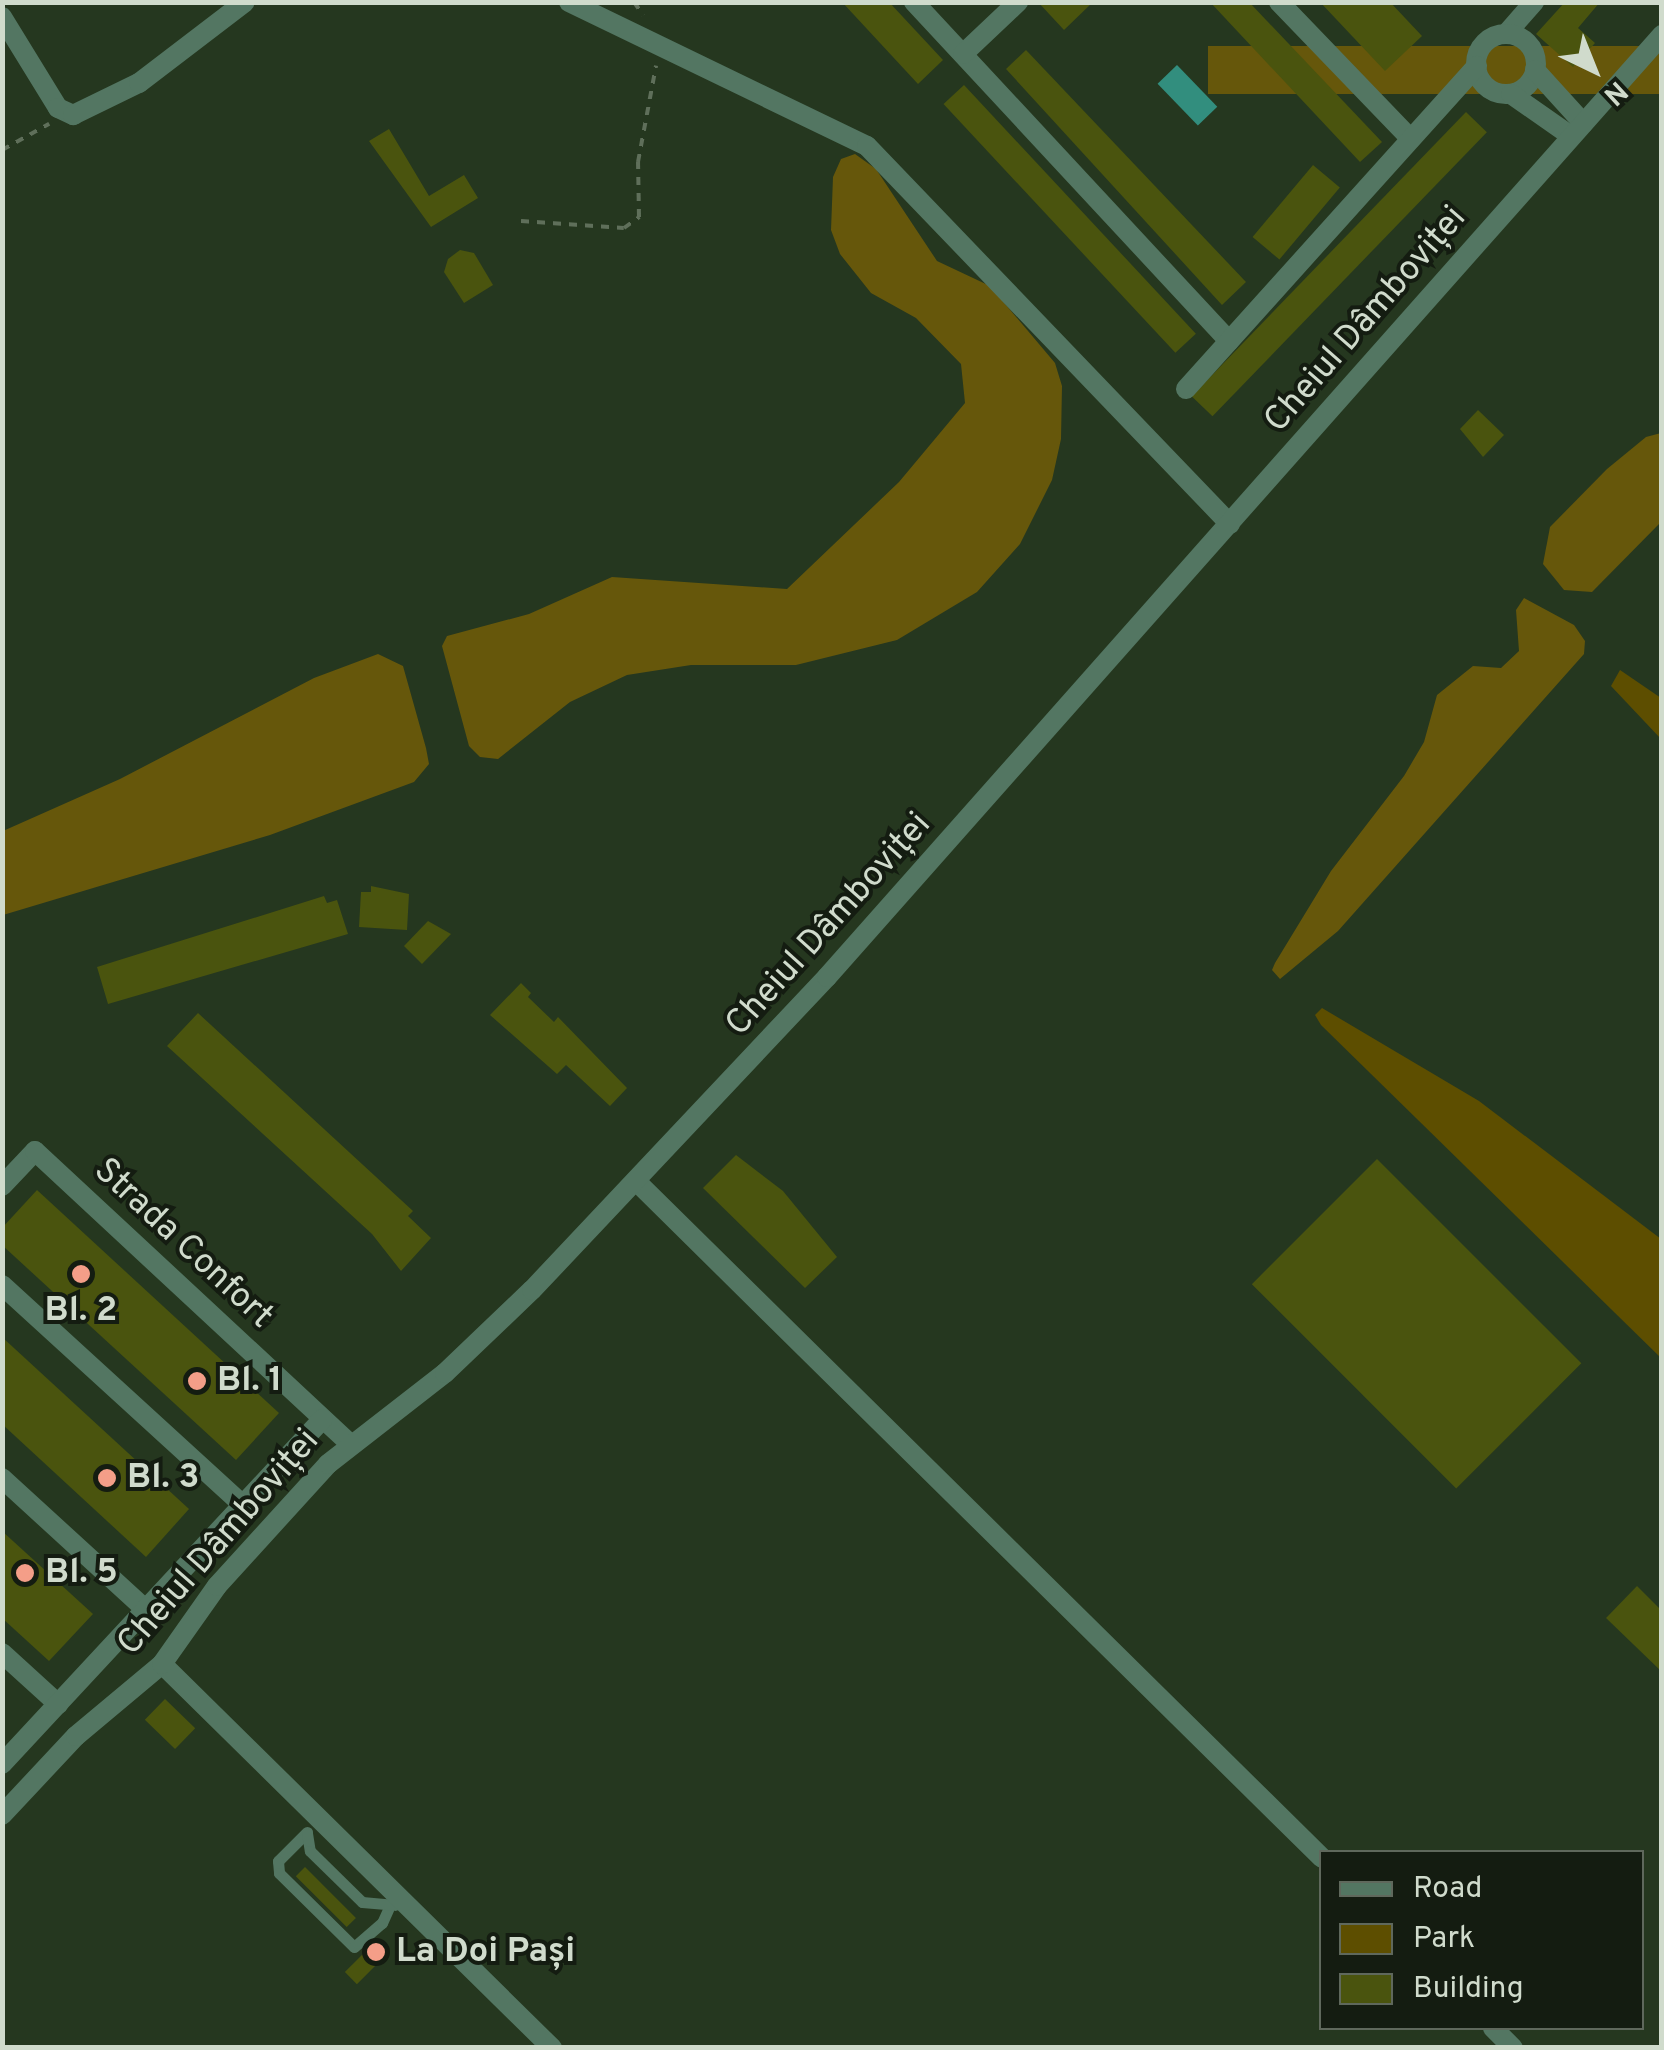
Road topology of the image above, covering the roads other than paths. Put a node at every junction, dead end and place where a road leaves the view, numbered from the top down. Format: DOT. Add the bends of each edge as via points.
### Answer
graph roads {
  1 [pos="245,2"];
  2 [pos="569,2"];
  3 [pos="914,2"];
  4 [pos="1018,2"];
  5 [pos="1279,2"];
  6 [pos="1534,2"];
  7 [pos="2,17"];
  8 [pos="1506,34"];
  9 [pos="1662,35"];
  10 [pos="963,54"];
  11 [pos="1476,66"];
  12 [pos="1535,70"];
  13 [pos="1511,94"];
  14 [pos="1577,130"];
  15 [pos="1411,139"];
  16 [pos="1229,341"];
  17 [pos="1186,388"];
  18 [pos="1230,524"];
  19 [pos="637,1182"];
  20 [pos="2,1186"];
  21 [pos="2,1285"];
  22 [pos="324,1419"];
  23 [pos="350,1444"];
  24 [pos="2,1478"];
  25 [pos="243,1505"];
  26 [pos="146,1610"];
  27 [pos="2,1653"];
  28 [pos="162,1664"];
  29 [pos="58,1704"];
  30 [pos="2,1764"];
  31 [pos="2,1773"];
  32 [pos="24,1792"];
  33 [pos="2,1814"];
  34 [pos="312,1824"];
  35 [pos="1319,1855"];
  36 [pos="396,1904"];
  37 [pos="1495,2030"];
  38 [pos="552,2048"];
  39 [pos="1513,2048"];
  1 -- 7 [label="street" via="139,83 83,114 65,113"];
  2 -- 18 [label="street" via="876,153"];
  3 -- 10 [label="street"];
  4 -- 10 [label="street"];
  5 -- 15 [label="street"];
  6 -- 8 [label="street"];
  8 -- 11 [label="street" via="1484,44"];
  8 -- 12 [label="street" via="1529,45"];
  9 -- 14 [label="street, Cheiul Dâmboviței"];
  10 -- 16 [label="street"];
  11 -- 13 [label="street" via="1492,90"];
  11 -- 15 [label="street"];
  12 -- 13 [label="street" via="1527,86"];
  12 -- 14 [label="street"];
  13 -- 14 [label="street"];
  14 -- 18 [label="street, Cheiul Dâmboviței"];
  15 -- 16 [label="street"];
  16 -- 17 [label="street"];
  18 -- 19 [label="street, Cheiul Dâmboviței"];
  19 -- 23 [label="street, Cheiul Dâmboviței" via="469,1352"];
  19 -- 35 [label="street"];
  20 -- 22 [label="street, Strada Confort" via="35,1150"];
  21 -- 25 [label="street"];
  22 -- 23 [label="street"];
  22 -- 25 [label="street"];
  23 -- 28 [label="street, Cheiul Dâmboviței" via="241,1557"];
  24 -- 26 [label="street"];
  25 -- 26 [label="street"];
  26 -- 29 [label="street"];
  27 -- 29 [label="street"];
  28 -- 32 [label="street, Cheiul Dâmboviței" via="76,1736"];
  28 -- 34 [label="street"];
  29 -- 30 [label="street"];
  31 -- 32 [label="street"];
  32 -- 33 [label="street, Cheiul Dâmboviței"];
  34 -- 36 [label="street"];
  34 -- 36 [label="lane" via="310,1851 362,1902"];
  34 -- 36 [label="lane" via="278,1862 279,1873 354,1947"];
  36 -- 38 [label="street"];
  37 -- 39 [label="street"];
}
